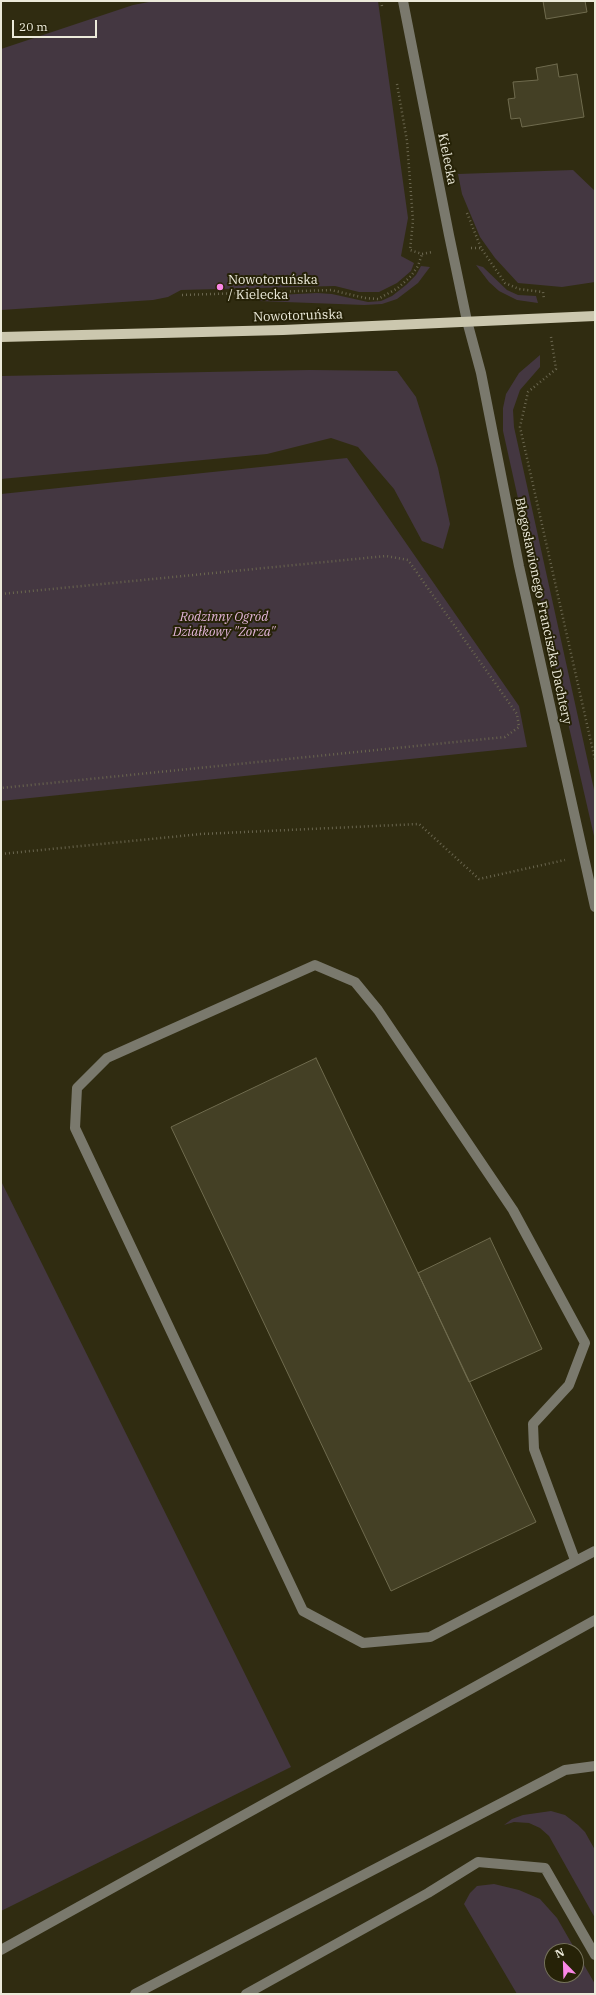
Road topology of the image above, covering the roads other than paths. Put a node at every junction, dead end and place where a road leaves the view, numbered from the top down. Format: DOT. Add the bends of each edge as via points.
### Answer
graph roads {
  1 [pos="403,1"];
  2 [pos="595,316"];
  3 [pos="467,321"];
  4 [pos="1,338"];
  5 [pos="595,907"];
  6 [pos="595,1551"];
  7 [pos="575,1560"];
  8 [pos="595,1620"];
  9 [pos="595,1766"];
  10 [pos="1,1950"];
  11 [pos="595,1955"];
  12 [pos="135,1994"];
  13 [pos="246,1994"];
  1 -- 3 [label="street, Kielecka"];
  2 -- 3 [label="main road, Nowotoruńska"];
  3 -- 4 [label="main road, Nowotoruńska"];
  3 -- 5 [label="street, Błogosławionego Franciszka Dachtery" via="481,373 519,566"];
  6 -- 7 [label="street"];
  7 -- 7 [label="street" via="430,1637 363,1643 303,1611 75,1128 77,1088 107,1058 315,965 355,982 378,1010 513,1210 585,1343 569,1385 533,1424 534,1449"];
  8 -- 10 [label="street"];
  9 -- 12 [label="street" via="565,1770"];
  11 -- 13 [label="street" via="545,1868 478,1862 428,1893"];
}
